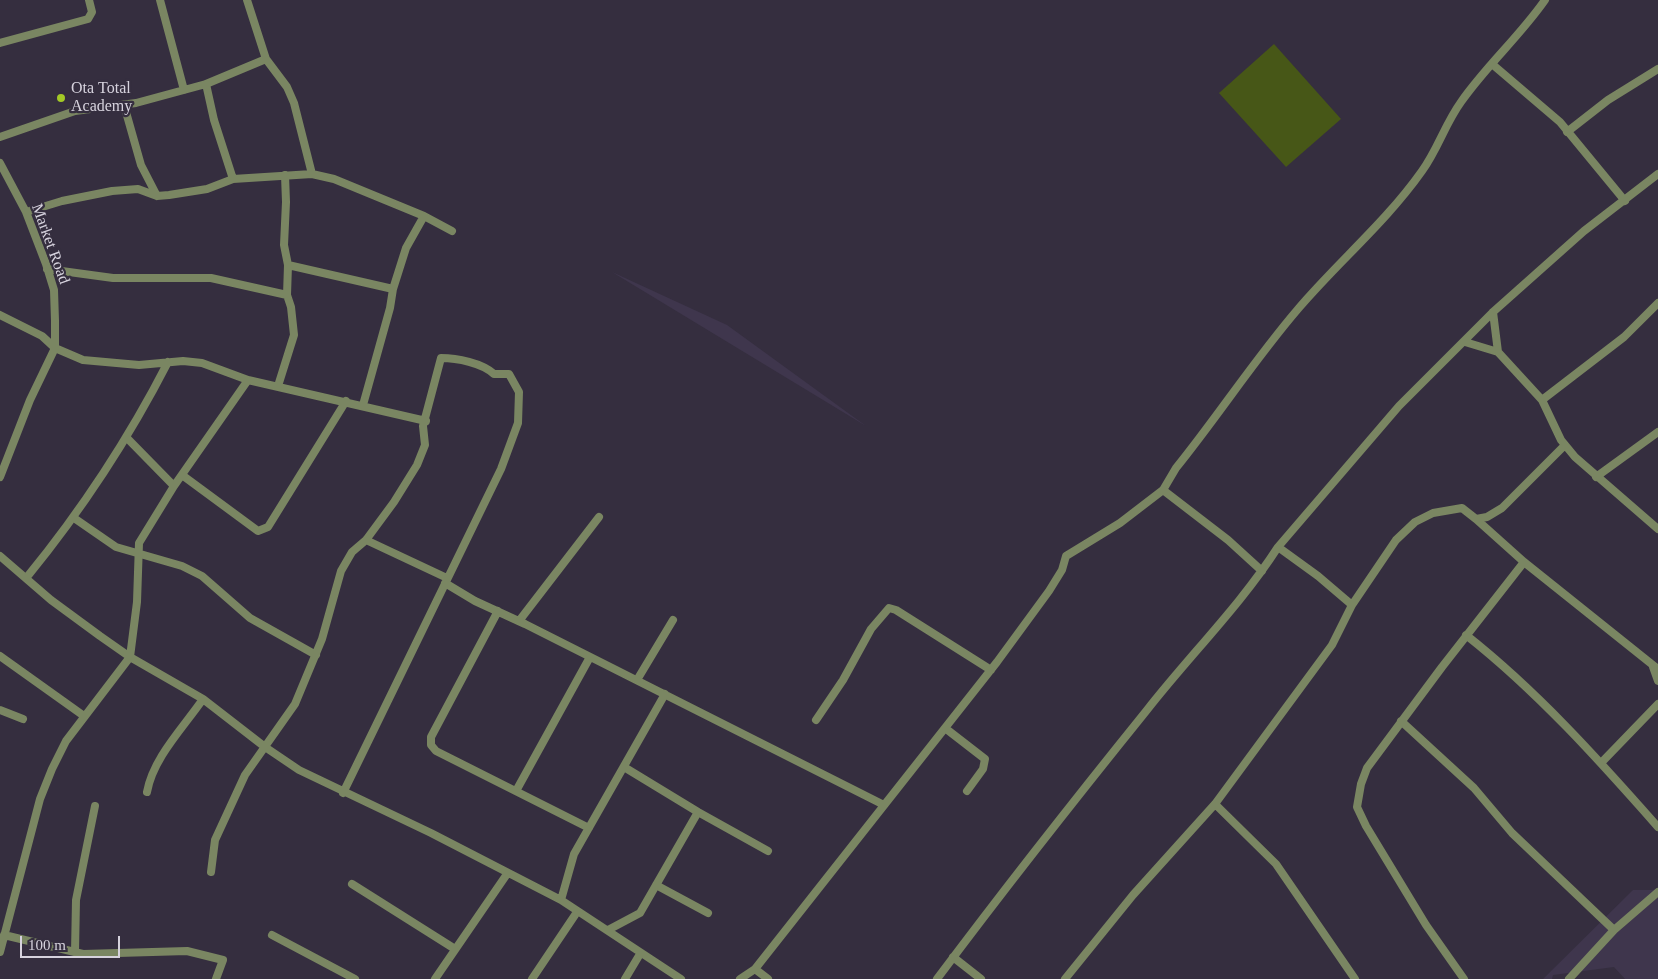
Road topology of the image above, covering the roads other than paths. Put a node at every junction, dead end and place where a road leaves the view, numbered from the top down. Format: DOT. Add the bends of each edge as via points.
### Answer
graph roads {
  1 [pos="89,0"];
  2 [pos="160,0"];
  3 [pos="247,0"];
  4 [pos="1545,0"];
  5 [pos="0,43"];
  6 [pos="266,59"];
  7 [pos="1492,64"];
  8 [pos="1658,69"];
  9 [pos="206,84"];
  10 [pos="184,90"];
  11 [pos="124,104"];
  12 [pos="1567,132"];
  13 [pos="0,137"];
  14 [pos="0,163"];
  15 [pos="312,174"];
  16 [pos="1658,174"];
  17 [pos="285,175"];
  18 [pos="233,179"];
  19 [pos="157,196"];
  20 [pos="1625,200"];
  21 [pos="26,212"];
  22 [pos="424,216"];
  23 [pos="452,231"];
  24 [pos="288,265"];
  25 [pos="47,269"];
  26 [pos="393,288"];
  27 [pos="287,295"];
  28 [pos="1658,303"];
  29 [pos="1493,312"];
  30 [pos="0,314"];
  31 [pos="1465,342"];
  32 [pos="55,348"];
  33 [pos="1498,352"];
  34 [pos="168,362"];
  35 [pos="248,380"];
  36 [pos="278,386"];
  37 [pos="1542,400"];
  38 [pos="346,401"];
  39 [pos="363,405"];
  40 [pos="426,421"];
  41 [pos="1658,432"];
  42 [pos="126,437"];
  43 [pos="1564,445"];
  44 [pos="182,474"];
  45 [pos="1596,476"];
  46 [pos="0,477"];
  47 [pos="174,486"];
  48 [pos="1163,490"];
  49 [pos="599,517"];
  50 [pos="74,518"];
  51 [pos="1476,519"];
  52 [pos="1658,529"];
  53 [pos="366,540"];
  54 [pos="1278,547"];
  55 [pos="137,554"];
  56 [pos="0,556"];
  57 [pos="1524,562"];
  58 [pos="1262,571"];
  59 [pos="27,578"];
  60 [pos="446,580"];
  61 [pos="1352,606"];
  62 [pos="498,611"];
  63 [pos="673,620"];
  64 [pos="519,621"];
  65 [pos="1466,635"];
  66 [pos="316,655"];
  67 [pos="0,656"];
  68 [pos="130,657"];
  69 [pos="590,657"];
  70 [pos="1656,668"];
  71 [pos="991,670"];
  72 [pos="637,680"];
  73 [pos="1658,681"];
  74 [pos="664,694"];
  75 [pos="203,700"];
  76 [pos="1658,704"];
  77 [pos="0,710"];
  78 [pos="84,716"];
  79 [pos="23,719"];
  80 [pos="816,720"];
  81 [pos="1401,721"];
  82 [pos="945,728"];
  83 [pos="265,747"];
  84 [pos="1601,763"];
  85 [pos="624,767"];
  86 [pos="516,791"];
  87 [pos="968,791"];
  88 [pos="146,792"];
  89 [pos="343,793"];
  90 [pos="1215,804"];
  91 [pos="884,805"];
  92 [pos="95,806"];
  93 [pos="698,812"];
  94 [pos="1658,827"];
  95 [pos="589,828"];
  96 [pos="768,851"];
  97 [pos="211,872"];
  98 [pos="507,874"];
  99 [pos="352,884"];
  100 [pos="656,885"];
  101 [pos="1658,892"];
  102 [pos="561,900"];
  103 [pos="577,912"];
  104 [pos="708,913"];
  105 [pos="608,930"];
  106 [pos="1614,930"];
  107 [pos="272,934"];
  108 [pos="4,935"];
  109 [pos="455,949"];
  110 [pos="0,952"];
  111 [pos="75,952"];
  112 [pos="640,954"];
  113 [pos="953,957"];
  114 [pos="755,969"];
  115 [pos="216,979"];
  116 [pos="354,979"];
  117 [pos="435,979"];
  118 [pos="532,979"];
  119 [pos="625,979"];
  120 [pos="681,979"];
  121 [pos="740,979"];
  122 [pos="768,979"];
  123 [pos="937,979"];
  124 [pos="982,979"];
  125 [pos="1065,979"];
  126 [pos="1355,979"];
  127 [pos="1464,979"];
  128 [pos="1569,979"];
  1 -- 5 [label="street" via="92,12 88,19"];
  2 -- 10 [label="street"];
  3 -- 6 [label="street"];
  4 -- 7 [label="street"];
  6 -- 9 [label="street"];
  6 -- 15 [label="street" via="287,87 294,103"];
  7 -- 12 [label="street" via="1552,114"];
  7 -- 48 [label="street" via="1456,108 1422,172 1378,227 1296,310 1176,468"];
  8 -- 12 [label="street" via="1608,100"];
  9 -- 10 [label="street"];
  9 -- 18 [label="street"];
  10 -- 11 [label="street"];
  11 -- 13 [label="street" via="75,111"];
  11 -- 19 [label="street" via="141,165"];
  12 -- 20 [label="street"];
  14 -- 21 [label="street, Market Road"];
  15 -- 17 [label="street"];
  15 -- 22 [label="street" via="334,179"];
  16 -- 20 [label="street"];
  17 -- 18 [label="street"];
  17 -- 24 [label="street" via="284,245"];
  18 -- 19 [label="street" via="207,189"];
  19 -- 21 [label="street" via="138,189 112,191"];
  20 -- 29 [label="street" via="1552,258"];
  21 -- 25 [label="street, Market Road"];
  22 -- 23 [label="street"];
  22 -- 26 [label="street" via="406,248"];
  24 -- 26 [label="street"];
  24 -- 27 [label="street"];
  25 -- 27 [label="street" via="113,278 211,278"];
  25 -- 32 [label="street, Market Road" via="54,290"];
  26 -- 39 [label="street"];
  27 -- 36 [label="street" via="294,336"];
  28 -- 37 [label="street" via="1624,337"];
  29 -- 31 [label="street"];
  29 -- 33 [label="street"];
  30 -- 32 [label="street" via="42,336"];
  31 -- 33 [label="street"];
  31 -- 54 [label="street" via="1398,406"];
  32 -- 34 [label="street" via="83,360 115,364"];
  32 -- 46 [label="street, Market Road" via="30,400"];
  33 -- 37 [label="street"];
  34 -- 35 [label="street" via="202,363"];
  34 -- 42 [label="street"];
  35 -- 36 [label="street"];
  35 -- 44 [label="street"];
  36 -- 38 [label="street"];
  37 -- 43 [label="street"];
  38 -- 39 [label="street"];
  38 -- 44 [label="street" via="268,527 263,530 258,530"];
  39 -- 40 [label="street"];
  40 -- 53 [label="street" via="423,426 425,446 417,465"];
  40 -- 60 [label="street" via="441,358 475,364 494,374 509,374 519,392 518,423 501,469"];
  41 -- 45 [label="street"];
  42 -- 47 [label="street"];
  42 -- 50 [label="street"];
  43 -- 45 [label="street"];
  43 -- 51 [label="street" via="1502,508"];
  44 -- 47 [label="street"];
  45 -- 52 [label="street"];
  47 -- 55 [label="street" via="139,543"];
  48 -- 58 [label="street"];
  48 -- 71 [label="street" via="1120,523 1066,556 1062,570 1049,591"];
  49 -- 64 [label="street"];
  50 -- 55 [label="street" via="116,547"];
  50 -- 59 [label="street"];
  51 -- 57 [label="street"];
  51 -- 61 [label="street" via="1462,508 1433,514 1415,522 1396,540"];
  53 -- 60 [label="street"];
  53 -- 66 [label="street" via="352,552 340,571"];
  54 -- 58 [label="street"];
  54 -- 61 [label="street"];
  55 -- 66 [label="street" via="182,566 202,576 250,618"];
  55 -- 68 [label="street" via="137,602"];
  56 -- 59 [label="street"];
  57 -- 65 [label="street"];
  57 -- 70 [label="street"];
  58 -- 113 [label="street" via="1204,645 1148,708"];
  59 -- 68 [label="street" via="51,600"];
  60 -- 62 [label="street"];
  60 -- 89 [label="street"];
  61 -- 90 [label="street" via="1332,645"];
  62 -- 64 [label="street"];
  62 -- 86 [label="street" via="431,737 431,745"];
  63 -- 72 [label="street"];
  64 -- 69 [label="street"];
  65 -- 81 [label="street"];
  65 -- 84 [label="street" via="1497,659"];
  66 -- 83 [label="street" via="295,704"];
  67 -- 78 [label="street"];
  68 -- 75 [label="street"];
  68 -- 78 [label="street"];
  69 -- 72 [label="street"];
  69 -- 86 [label="street"];
  70 -- 73 [label="street"];
  71 -- 80 [label="street" via="889,608 871,629 844,680"];
  71 -- 82 [label="street"];
  72 -- 74 [label="street"];
  74 -- 85 [label="street"];
  74 -- 91 [label="street"];
  75 -- 83 [label="street"];
  75 -- 88 [label="street" via="158,762"];
  76 -- 84 [label="street"];
  77 -- 79 [label="street"];
  78 -- 108 [label="street" via="66,741 40,799"];
  81 -- 106 [label="street" via="1474,788 1512,833"];
  81 -- 127 [label="street" via="1367,768 1357,806 1426,925"];
  82 -- 87 [label="street" via="985,759 983,769"];
  82 -- 91 [label="street"];
  83 -- 89 [label="street" via="299,770"];
  83 -- 97 [label="street" via="245,775 215,840"];
  84 -- 94 [label="street"];
  85 -- 93 [label="street"];
  85 -- 95 [label="street"];
  86 -- 95 [label="street"];
  89 -- 98 [label="street" via="431,833"];
  90 -- 125 [label="street" via="1133,895"];
  90 -- 126 [label="street" via="1276,864"];
  91 -- 114 [label="street"];
  92 -- 111 [label="street" via="76,900"];
  93 -- 96 [label="street"];
  93 -- 100 [label="street"];
  95 -- 102 [label="street" via="574,854"];
  98 -- 102 [label="street"];
  98 -- 109 [label="street"];
  99 -- 109 [label="street"];
  100 -- 104 [label="street"];
  100 -- 105 [label="street" via="640,913"];
  101 -- 106 [label="street"];
  102 -- 103 [label="street"];
  103 -- 105 [label="street"];
  103 -- 118 [label="street"];
  105 -- 112 [label="street"];
  106 -- 128 [label="street"];
  107 -- 116 [label="street"];
  108 -- 110 [label="street"];
  108 -- 111 [label="street"];
  109 -- 117 [label="street"];
  111 -- 115 [label="street" via="187,951 222,960"];
  112 -- 119 [label="street"];
  112 -- 120 [label="street"];
  113 -- 123 [label="street"];
  113 -- 124 [label="street"];
  114 -- 121 [label="street"];
  114 -- 122 [label="street"];
}
